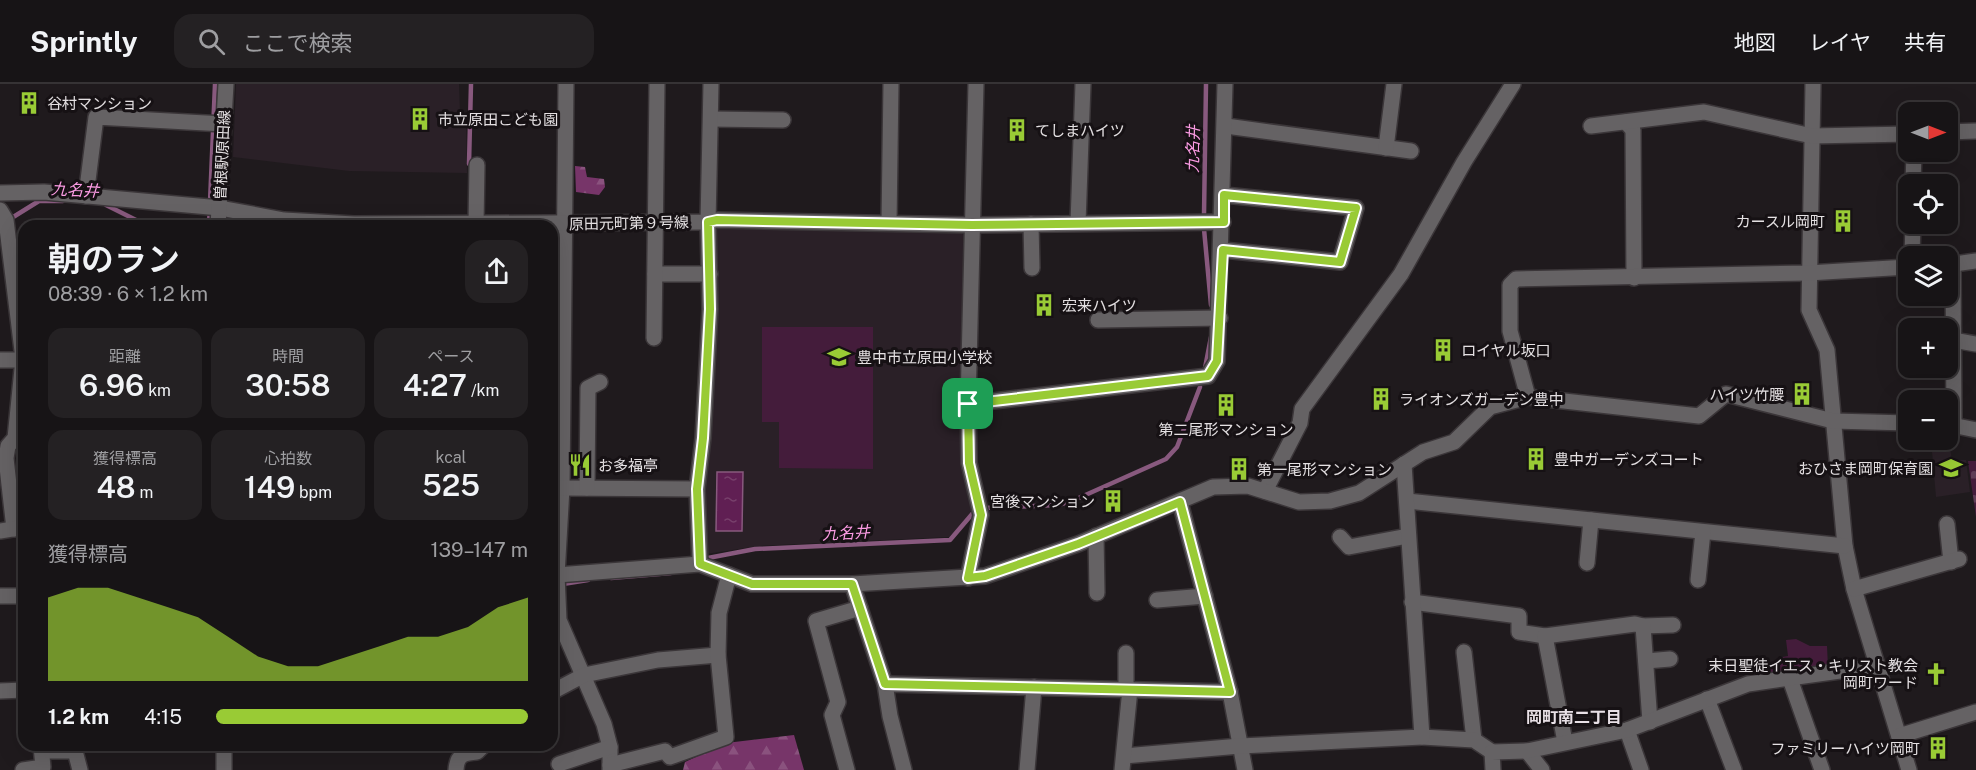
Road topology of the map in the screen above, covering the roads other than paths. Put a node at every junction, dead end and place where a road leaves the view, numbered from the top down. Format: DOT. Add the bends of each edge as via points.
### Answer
graph roads {
  1 [pos="226,84"];
  2 [pos="566,84"];
  3 [pos="657,84"];
  4 [pos="711,84"];
  5 [pos="891,84"];
  6 [pos="976,84"];
  7 [pos="1083,84"];
  8 [pos="1225,84"];
  9 [pos="1394,84"];
  10 [pos="1513,84"];
  11 [pos="1813,84"];
  12 [pos="711,119"];
  13 [pos="783,120"];
  14 [pos="1626,122"];
  15 [pos="218,124"];
  16 [pos="1226,126"];
  17 [pos="1592,126"];
  18 [pos="1976,131"];
  19 [pos="1958,132"];
  20 [pos="1898,134"];
  21 [pos="1812,136"];
  22 [pos="1386,148"];
  23 [pos="1411,151"];
  24 [pos="477,165"];
  25 [pos="0,193"];
  26 [pos="1224,195"];
  27 [pos="86,196"];
  28 [pos="214,208"];
  29 [pos="0,210"];
  30 [pos="217,220"];
  31 [pos="270,220"];
  32 [pos="473,220"];
  33 [pos="708,222"];
  34 [pos="1224,222"];
  35 [pos="655,223"];
  36 [pos="558,224"];
  37 [pos="564,224"];
  38 [pos="889,224"];
  39 [pos="1031,224"];
  40 [pos="1078,224"];
  41 [pos="972,225"];
  42 [pos="1223,250"];
  43 [pos="18,253"];
  44 [pos="8,254"];
  45 [pos="1976,261"];
  46 [pos="1958,263"];
  47 [pos="1032,268"];
  48 [pos="1898,268"];
  49 [pos="1808,273"];
  50 [pos="655,274"];
  51 [pos="710,274"];
  52 [pos="1634,278"];
  53 [pos="1220,318"];
  54 [pos="1098,320"];
  55 [pos="18,325"];
  56 [pos="654,338"];
  57 [pos="1958,341"];
  58 [pos="1976,344"];
  59 [pos="0,360"];
  60 [pos="18,360"];
  61 [pos="600,382"];
  62 [pos="1528,397"];
  63 [pos="968,404"];
  64 [pos="18,409"];
  65 [pos="1833,421"];
  66 [pos="1898,423"];
  67 [pos="1958,426"];
  68 [pos="1976,430"];
  69 [pos="3,458"];
  70 [pos="1404,464"];
  71 [pos="559,486"];
  72 [pos="587,488"];
  73 [pos="697,489"];
  74 [pos="1265,492"];
  75 [pos="1407,501"];
  76 [pos="1180,502"];
  77 [pos="1592,520"];
  78 [pos="1947,524"];
  79 [pos="13,529"];
  80 [pos="558,530"];
  81 [pos="1703,532"];
  82 [pos="1096,536"];
  83 [pos="1408,536"];
  84 [pos="1340,537"];
  85 [pos="1845,546"];
  86 [pos="1587,563"];
  87 [pos="700,564"];
  88 [pos="558,575"];
  89 [pos="729,575"];
  90 [pos="968,578"];
  91 [pos="1698,580"];
  92 [pos="852,584"];
  93 [pos="1854,589"];
  94 [pos="1097,593"];
  95 [pos="0,596"];
  96 [pos="18,596"];
  97 [pos="1205,596"];
  98 [pos="1157,600"];
  99 [pos="1412,602"];
  100 [pos="860,609"];
  101 [pos="558,625"];
  102 [pos="1673,625"];
  103 [pos="1643,626"];
  104 [pos="1545,636"];
  105 [pos="1464,652"];
  106 [pos="1126,653"];
  107 [pos="718,655"];
  108 [pos="1670,659"];
  109 [pos="1646,661"];
  110 [pos="1876,666"];
  111 [pos="584,675"];
  112 [pos="1790,679"];
  113 [pos="885,684"];
  114 [pos="1034,687"];
  115 [pos="558,689"];
  116 [pos="1128,689"];
  117 [pos="18,690"];
  118 [pos="0,691"];
  119 [pos="1230,692"];
  120 [pos="1707,699"];
  121 [pos="1976,712"];
  122 [pos="1650,722"];
  123 [pos="1627,730"];
  124 [pos="1899,736"];
  125 [pos="1422,737"];
  126 [pos="1474,740"];
  127 [pos="1565,742"];
  128 [pos="1240,746"];
  129 [pos="609,747"];
  130 [pos="42,751"];
  131 [pos="67,751"];
  132 [pos="224,751"];
  133 [pos="478,751"];
  134 [pos="1527,751"];
  135 [pos="1492,752"];
  136 [pos="1123,763"];
  137 [pos="559,764"];
  138 [pos="610,767"];
  139 [pos="22,770"];
  140 [pos="80,770"];
  141 [pos="224,770"];
  142 [pos="456,770"];
  143 [pos="847,770"];
  144 [pos="904,770"];
  145 [pos="1027,770"];
  146 [pos="1245,770"];
  147 [pos="1493,770"];
  148 [pos="1542,770"];
  149 [pos="1641,770"];
  150 [pos="1734,770"];
  151 [pos="1822,770"];
  152 [pos="1909,770"];
  1 -- 15 [label="street, 曽根駅原田線"];
  2 -- 37 [label="street"];
  3 -- 35 [label="street"];
  4 -- 12 [label="street"];
  5 -- 38 [label="street"];
  6 -- 41 [label="street"];
  7 -- 40 [label="street"];
  8 -- 16 [label="street"];
  9 -- 22 [label="street"];
  10 -- 74 [label="street" via="1401,274 1302,409 1300,423"];
  11 -- 21 [label="street"];
  12 -- 13 [label="street"];
  12 -- 33 [label="street"];
  14 -- 17 [label="street"];
  14 -- 21 [label="street" via="1704,112"];
  14 -- 52 [label="street" via="1633,130"];
  15 -- 27 [label="street" via="96,117"];
  15 -- 28 [label="street, 曽根駅原田線"];
  16 -- 22 [label="street"];
  16 -- 26 [label="street"];
  18 -- 19 [label="street"];
  20 -- 21 [label="street"];
  21 -- 49 [label="street"];
  22 -- 23 [label="street"];
  24 -- 32 [label="street"];
  25 -- 27 [label="street, 原田元町第９号線"];
  26 -- 34 [label="street"];
  26 -- 42 [label="street" via="1356,208 1340,262"];
  27 -- 28 [label="street, 原田元町第９号線"];
  28 -- 30 [label="street, 曽根駅原田線"];
  28 -- 31 [label="street, 原田元町第９号線"];
  29 -- 44 [label="street" via="6,220"];
  33 -- 35 [label="street, 原田元町第９号線"];
  33 -- 38 [label="street, 原田元町第９号線"];
  33 -- 51 [label="street"];
  34 -- 40 [label="street, 原田元町第９号線"];
  34 -- 42 [label="street"];
  35 -- 37 [label="street, 原田元町第９号線"];
  35 -- 50 [label="street"];
  36 -- 37 [label="street, 原田元町第９号線"];
  37 -- 71 [label="street"];
  38 -- 41 [label="street, 原田元町第９号線"];
  39 -- 40 [label="street, 原田元町第９号線"];
  39 -- 41 [label="street, 原田元町第９号線"];
  39 -- 47 [label="street"];
  41 -- 63 [label="street"];
  42 -- 53 [label="street"];
  43 -- 44 [label="street"];
  44 -- 55 [label="street"];
  45 -- 46 [label="street"];
  48 -- 49 [label="street"];
  49 -- 52 [label="street"];
  49 -- 65 [label="street" via="1809,310 1827,351"];
  50 -- 51 [label="street"];
  50 -- 56 [label="street"];
  51 -- 73 [label="street" via="707,388"];
  52 -- 62 [label="street" via="1515,279 1510,285 1510,332"];
  53 -- 54 [label="street"];
  53 -- 63 [label="street" via="1217,361 1208,376"];
  57 -- 58 [label="street"];
  59 -- 60 [label="street"];
  61 -- 72 [label="street" via="588,388"];
  62 -- 65 [label="street" via="1699,416 1726,394"];
  62 -- 70 [label="street" via="1490,407 1454,442 1423,452"];
  63 -- 90 [label="street" via="969,463 981,515"];
  64 -- 69 [label="street" via="15,438"];
  65 -- 66 [label="street"];
  65 -- 85 [label="street"];
  67 -- 68 [label="street"];
  69 -- 79 [label="street"];
  70 -- 74 [label="street" via="1359,493 1330,501 1299,502"];
  70 -- 75 [label="street"];
  71 -- 72 [label="street"];
  71 -- 80 [label="street"];
  72 -- 73 [label="street"];
  73 -- 87 [label="street"];
  74 -- 76 [label="street" via="1248,486 1213,487"];
  75 -- 77 [label="street"];
  75 -- 83 [label="street"];
  76 -- 82 [label="street"];
  76 -- 97 [label="street"];
  77 -- 81 [label="street"];
  77 -- 86 [label="street"];
  78 -- 93 [label="street" via="1955,560"];
  81 -- 85 [label="street"];
  81 -- 91 [label="street"];
  82 -- 90 [label="street" via="985,576"];
  82 -- 94 [label="street"];
  83 -- 84 [label="street" via="1349,547"];
  83 -- 99 [label="street"];
  85 -- 93 [label="street"];
  87 -- 88 [label="street"];
  87 -- 89 [label="street"];
  89 -- 92 [label="street" via="752,584"];
  89 -- 107 [label="street" via="719,613"];
  90 -- 92 [label="street"];
  92 -- 100 [label="street"];
  93 -- 110 [label="street"];
  95 -- 96 [label="street"];
  97 -- 98 [label="street"];
  97 -- 119 [label="street"];
  99 -- 104 [label="street" via="1519,616 1520,632"];
  99 -- 125 [label="street"];
  100 -- 113 [label="street"];
  100 -- 143 [label="street" via="816,621 838,702 832,716"];
  101 -- 111 [label="street"];
  102 -- 103 [label="street"];
  103 -- 104 [label="street"];
  103 -- 109 [label="street"];
  104 -- 127 [label="street"];
  105 -- 126 [label="street"];
  106 -- 116 [label="street"];
  107 -- 111 [label="street" via="658,660"];
  107 -- 138 [label="street" via="726,737 670,757 664,751"];
  108 -- 109 [label="street"];
  109 -- 122 [label="street"];
  110 -- 112 [label="street"];
  110 -- 124 [label="street"];
  111 -- 115 [label="street"];
  111 -- 129 [label="street"];
  112 -- 120 [label="street" via="1748,684"];
  112 -- 151 [label="street"];
  113 -- 114 [label="street"];
  113 -- 144 [label="street"];
  114 -- 116 [label="street"];
  114 -- 145 [label="street"];
  116 -- 119 [label="street"];
  116 -- 136 [label="street"];
  117 -- 118 [label="street"];
  119 -- 128 [label="street"];
  120 -- 122 [label="street"];
  120 -- 150 [label="street"];
  121 -- 124 [label="street"];
  122 -- 123 [label="street"];
  123 -- 127 [label="street"];
  123 -- 149 [label="street"];
  124 -- 152 [label="street"];
  125 -- 126 [label="street"];
  125 -- 128 [label="street"];
  126 -- 135 [label="street"];
  127 -- 134 [label="street"];
  128 -- 136 [label="street"];
  128 -- 146 [label="street"];
  129 -- 137 [label="street"];
  129 -- 138 [label="street"];
  130 -- 139 [label="street" via="44,767"];
  131 -- 140 [label="street" via="75,752"];
  132 -- 141 [label="street"];
  133 -- 142 [label="street" via="464,753"];
  134 -- 135 [label="street"];
  134 -- 148 [label="street"];
  135 -- 147 [label="street"];
}
